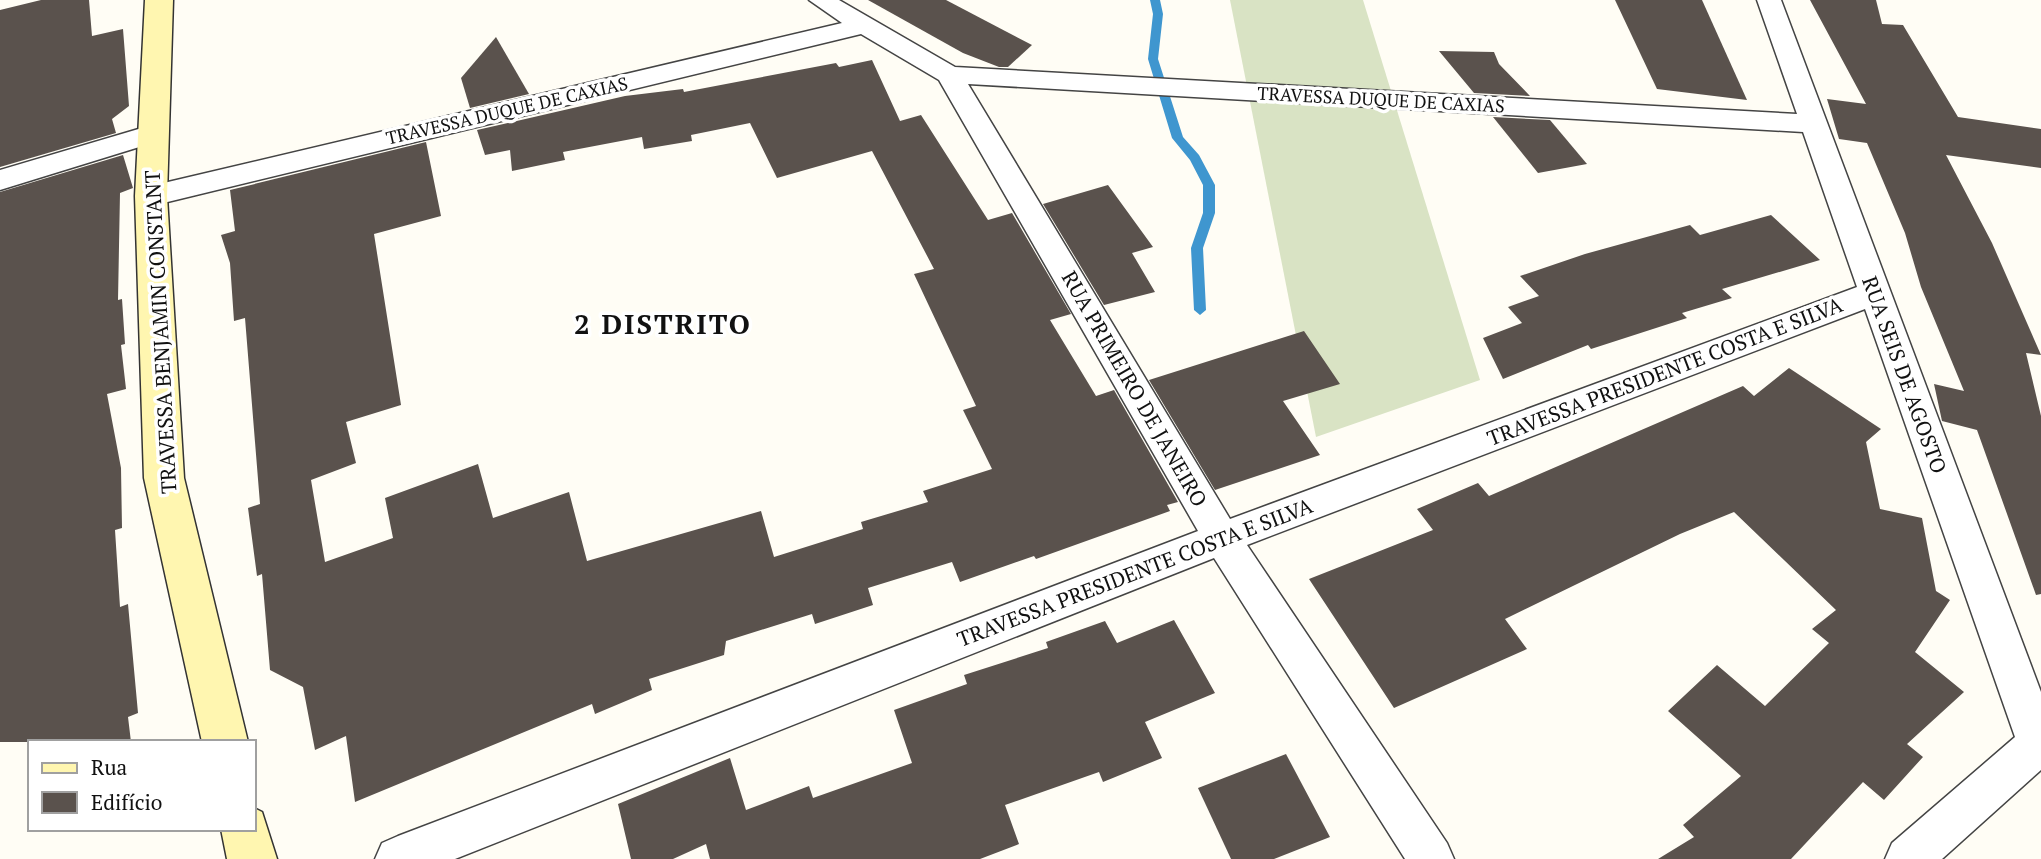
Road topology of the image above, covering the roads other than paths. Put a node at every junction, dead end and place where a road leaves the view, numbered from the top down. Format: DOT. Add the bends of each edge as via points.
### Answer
graph roads {
  1 [pos="159,0"];
  2 [pos="821,0"];
  3 [pos="1769,0"];
  4 [pos="862,26"];
  5 [pos="950,75"];
  6 [pos="1813,124"];
  7 [pos="152,134"];
  8 [pos="0,180"];
  9 [pos="151,196"];
  10 [pos="1874,293"];
  11 [pos="1222,538"];
  12 [pos="225,740"];
  13 [pos="2040,746"];
  14 [pos="245,831"];
  15 [pos="252,859"];
  16 [pos="398,859"];
  17 [pos="1431,859"];
  18 [pos="1908,859"];
  1 -- 7 [label="main road, TRAVESSA BENJAMIN CONSTANT"];
  2 -- 4 [label="street"];
  3 -- 6 [label="street, RUA SEIS DE AGOSTO"];
  4 -- 5 [label="street"];
  4 -- 9 [label="street, TRAVESSA DUQUE DE CAXIAS"];
  5 -- 6 [label="street, TRAVESSA DUQUE DE CAXIAS"];
  5 -- 11 [label="street, RUA PRIMEIRO DE JANEIRO"];
  6 -- 10 [label="street, RUA SEIS DE AGOSTO"];
  7 -- 8 [label="street"];
  7 -- 9 [label="main road, TRAVESSA BENJAMIN CONSTANT"];
  9 -- 12 [label="main road, TRAVESSA BENJAMIN CONSTANT" via="164,478"];
  10 -- 11 [label="street, TRAVESSA PRESIDENTE COSTA E SILVA"];
  10 -- 13 [label="street, RUA SEIS DE AGOSTO"];
  11 -- 16 [label="street, TRAVESSA PRESIDENTE COSTA E SILVA"];
  11 -- 17 [label="street, RUA PRIMEIRO DE JANEIRO"];
  13 -- 18 [label="street"];
  14 -- 15 [label="main road"];
}
